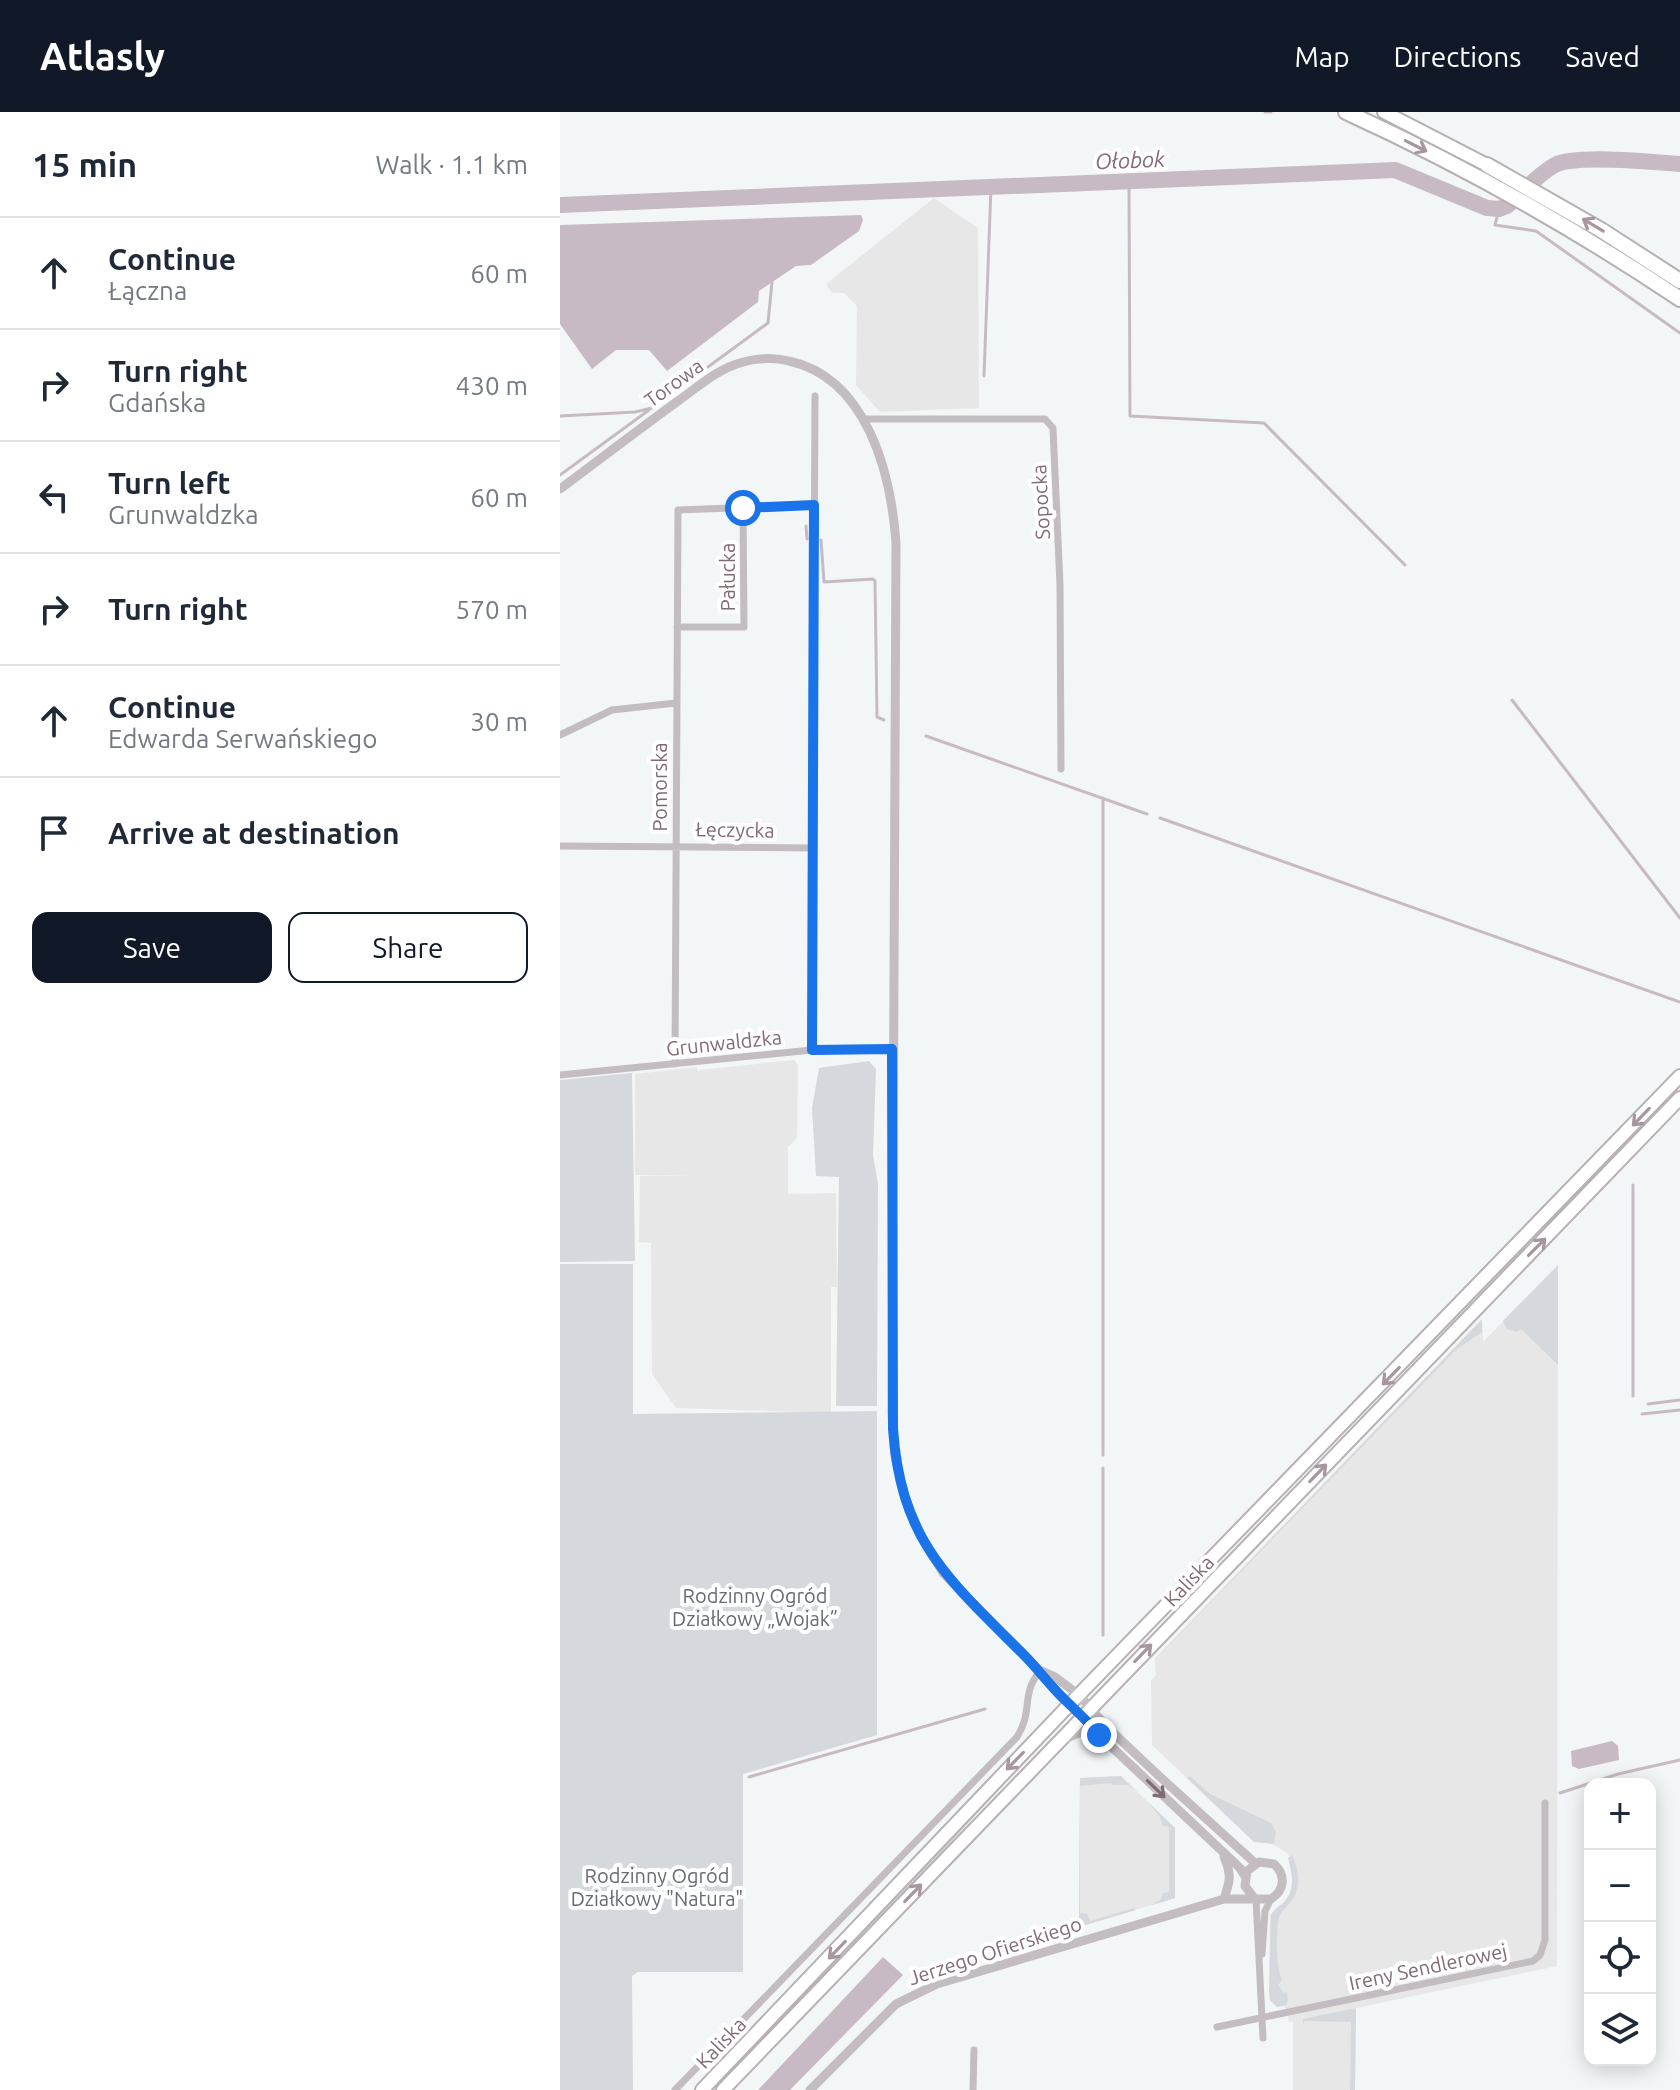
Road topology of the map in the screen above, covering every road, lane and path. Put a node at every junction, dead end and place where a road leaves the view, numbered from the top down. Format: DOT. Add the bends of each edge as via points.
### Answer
graph roads {
  1 [pos="1346,112"];
  2 [pos="1384,112"];
  3 [pos="1487,165"];
  4 [pos="1500,181"];
  5 [pos="1541,204"];
  6 [pos="1680,281"];
  7 [pos="1680,299"];
  8 [pos="815,396"];
  9 [pos="863,419"];
  10 [pos="560,489"];
  11 [pos="814,505"];
  12 [pos="743,508"];
  13 [pos="677,627"];
  14 [pos="676,703"];
  15 [pos="560,735"];
  16 [pos="1061,769"];
  17 [pos="675,845"];
  18 [pos="560,846"];
  19 [pos="813,848"];
  20 [pos="892,1049"];
  21 [pos="812,1050"];
  22 [pos="675,1064"];
  23 [pos="560,1075"];
  24 [pos="1680,1076"];
  25 [pos="1680,1098"];
  26 [pos="1040,1671"];
  27 [pos="1074,1700"];
  28 [pos="1086,1713"];
  29 [pos="1099,1735"];
  30 [pos="1057,1743"];
  31 [pos="1545,1803"];
  32 [pos="1223,1854"];
  33 [pos="1255,1863"];
  34 [pos="1244,1879"];
  35 [pos="1255,1898"];
  36 [pos="1224,1899"];
  37 [pos="1271,1899"];
  38 [pos="1261,1960"];
  39 [pos="1263,2018"];
  40 [pos="1217,2027"];
  41 [pos="1263,2038"];
  42 [pos="974,2050"];
  43 [pos="675,2090"];
  44 [pos="702,2090"];
  45 [pos="723,2090"];
  46 [pos="810,2090"];
  47 [pos="973,2090"];
  1 -- 4 [label="highway, one-way"];
  2 -- 3 [label="main road"];
  3 -- 4 [label="highway"];
  4 -- 5 [label="highway"];
  6 -- 5 [label="highway, one-way"];
  5 -- 7 [label="highway"];
  8 -- 11 [label="street"];
  9 -- 10 [label="street, Torowa" via="825,375 800,363 758,359 725,368"];
  9 -- 16 [label="street, Sopocka" via="1045,419 1053,428"];
  9 -- 20 [label="street" via="886,478 896,543"];
  11 -- 12 [label="street"];
  11 -- 19 [label="street"];
  12 -- 13 [label="street, Pomorska" via="678,510"];
  12 -- 13 [label="street, Pałucka" via="744,627"];
  13 -- 14 [label="street, Pomorska"];
  14 -- 15 [label="street" via="612,710"];
  14 -- 17 [label="street, Pomorska"];
  17 -- 18 [label="street, Łęczycka"];
  17 -- 19 [label="street, Łęczycka"];
  17 -- 22 [label="street, Pomorska"];
  19 -- 21 [label="street"];
  20 -- 21 [label="street, Grunwaldzka"];
  20 -- 26 [label="street" via="892,1413 898,1472 920,1534 943,1573"];
  21 -- 22 [label="street, Grunwaldzka"];
  22 -- 23 [label="street, Grunwaldzka"];
  24 -- 27 [label="main road, Kaliska, one-way"];
  28 -- 25 [label="main road, Kaliska, one-way"];
  26 -- 27 [label="street"];
  26 -- 43 [label="street, Kaliska" via="1029,1687 1026,1719 1017,1737"];
  27 -- 28 [label="street"];
  27 -- 44 [label="main road, Kaliska, one-way"];
  28 -- 29 [label="street"];
  28 -- 30 [label="main road, Kaliska"];
  28 -- 33 [label="street"];
  29 -- 30 [label="street" via="1081,1732"];
  29 -- 32 [label="street, one-way"];
  45 -- 30 [label="main road, Kaliska, one-way"];
  31 -- 39 [label="street, Ireny Sendlerowej" via="1545,1940 1533,1961"];
  32 -- 34 [label="street"];
  32 -- 36 [label="street" via="1231,1872"];
  33 -- 34 [label="street"];
  33 -- 37 [label="street" via="1270,1862 1282,1874 1280,1891"];
  34 -- 35 [label="street"];
  34 -- 36 [label="street"];
  35 -- 36 [label="street"];
  35 -- 37 [label="street"];
  35 -- 38 [label="street"];
  36 -- 46 [label="street, Jerzego Ofierskiego" via="910,1995"];
  37 -- 38 [label="street"];
  38 -- 39 [label="street"];
  39 -- 40 [label="street, Ireny Sendlerowej"];
  39 -- 41 [label="street"];
  42 -- 47 [label="street"];
}
